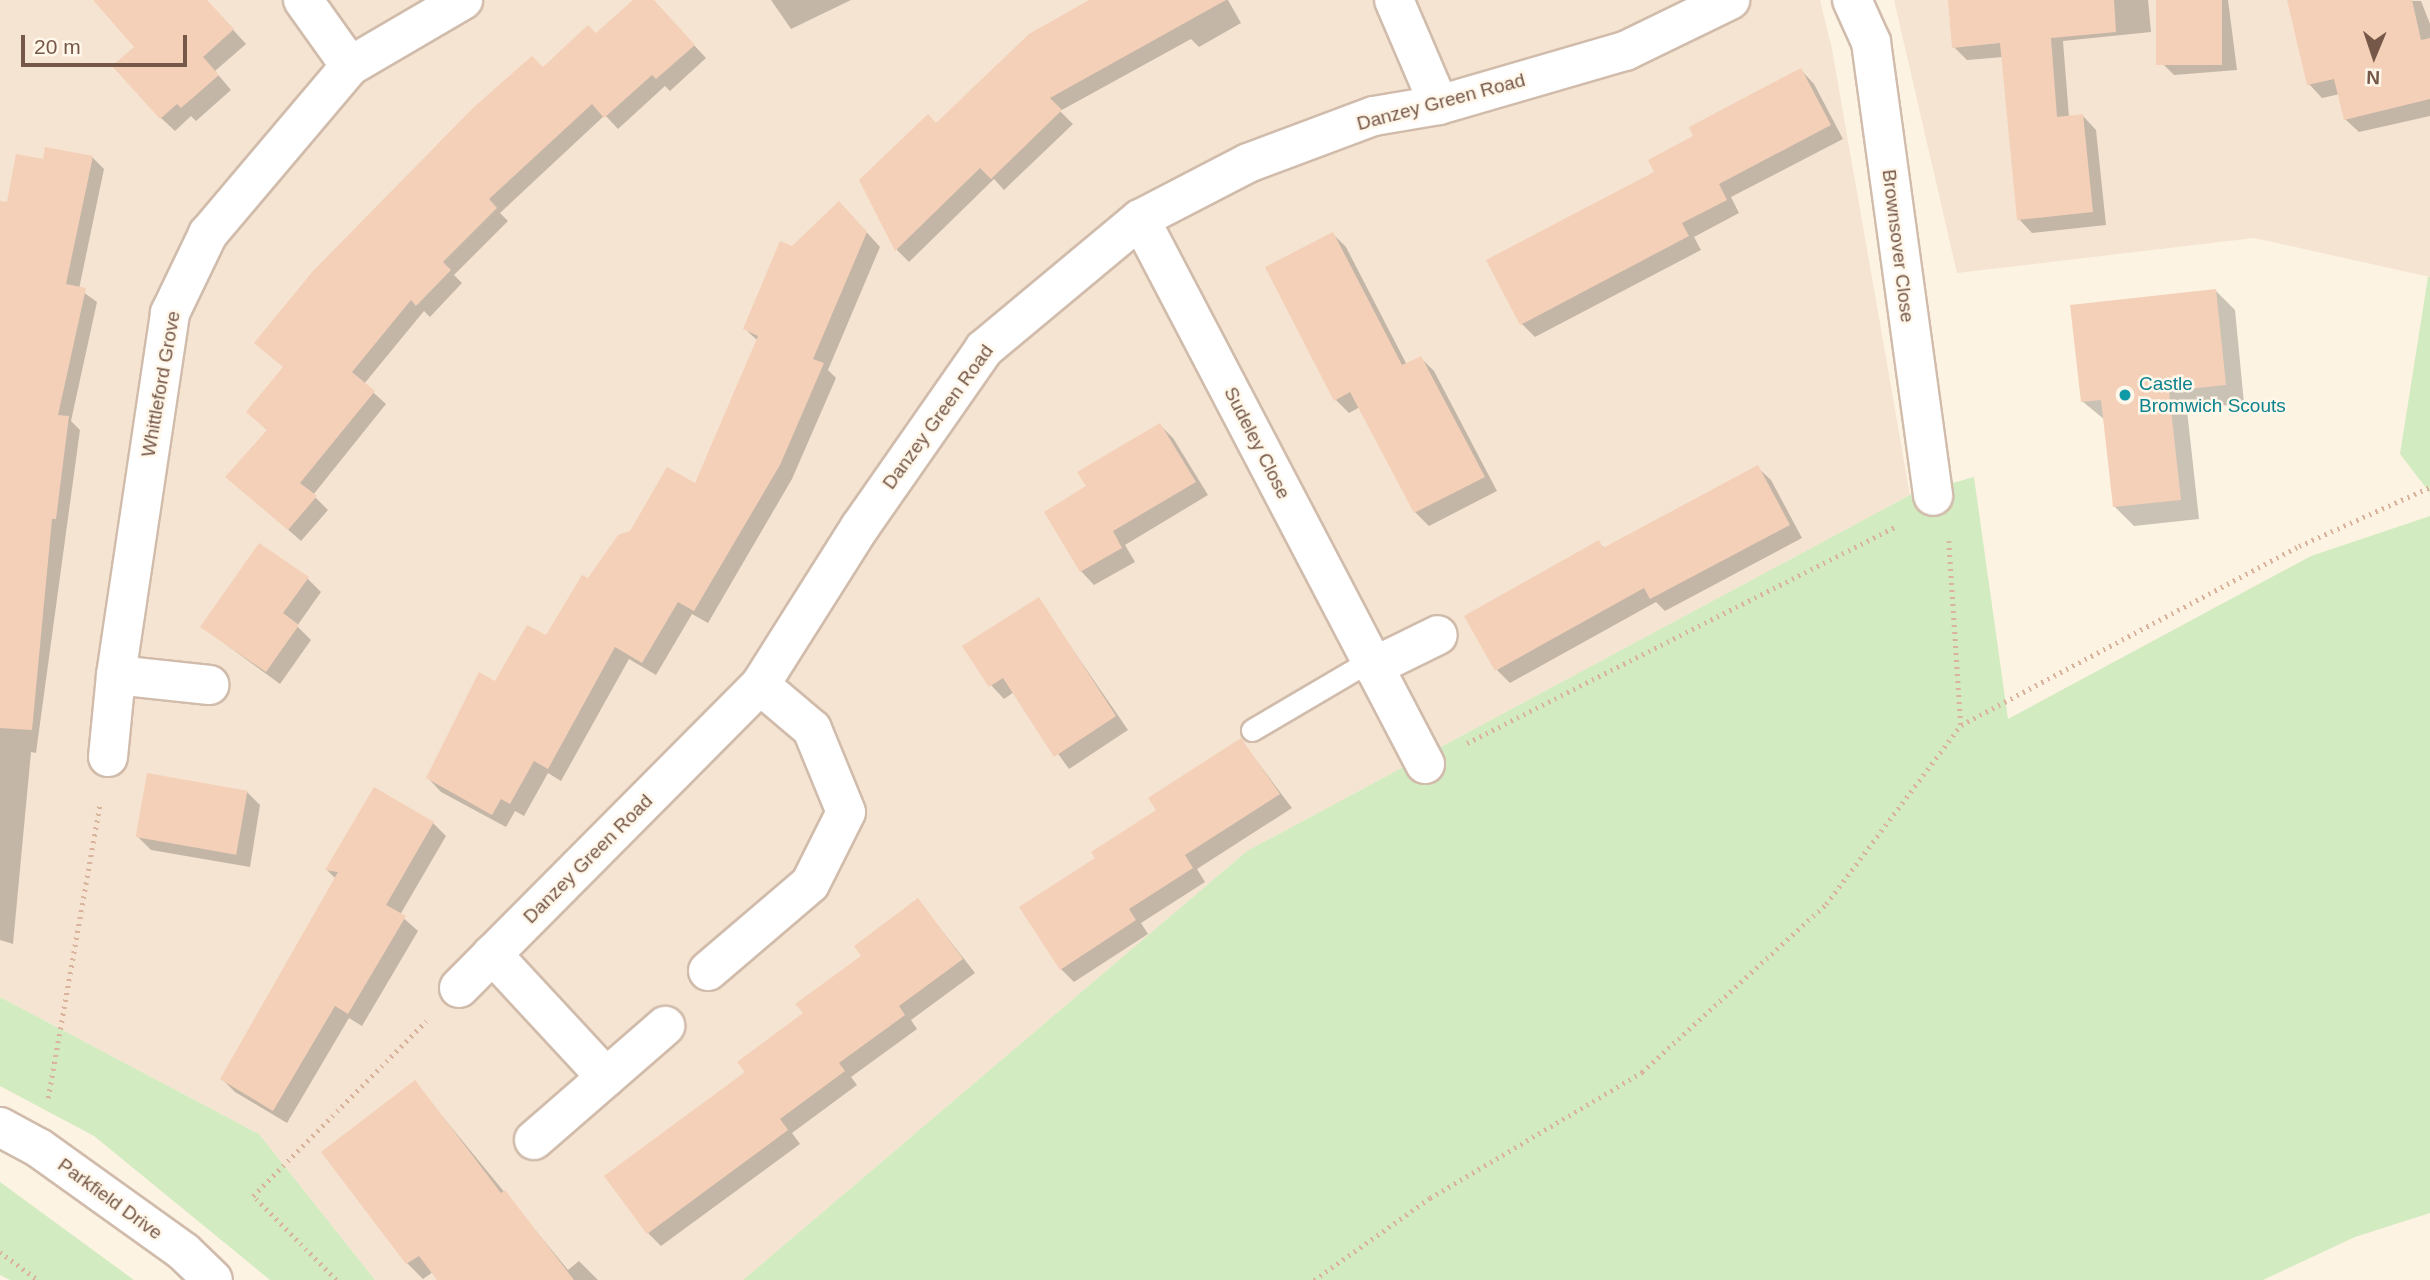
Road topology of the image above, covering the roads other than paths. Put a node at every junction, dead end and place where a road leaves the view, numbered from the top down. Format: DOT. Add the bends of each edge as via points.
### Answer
graph roads {
  1 [pos="303,0"];
  2 [pos="463,0"];
  3 [pos="1394,0"];
  4 [pos="1730,0"];
  5 [pos="1852,0"];
  6 [pos="350,66"];
  7 [pos="1439,105"];
  8 [pos="1140,219"];
  9 [pos="1933,496"];
  10 [pos="1438,635"];
  11 [pos="1371,664"];
  12 [pos="116,675"];
  13 [pos="209,685"];
  14 [pos="760,685"];
  15 [pos="1252,730"];
  16 [pos="108,757"];
  17 [pos="1425,764"];
  18 [pos="492,954"];
  19 [pos="708,971"];
  20 [pos="459,988"];
  21 [pos="665,1026"];
  22 [pos="606,1077"];
  23 [pos="0,1127"];
  24 [pos="534,1140"];
  25 [pos="213,1280"];
  1 -- 6 [label="street"];
  2 -- 6 [label="street, Whittleford Grove"];
  3 -- 7 [label="street"];
  4 -- 7 [label="street, Danzey Green Road" via="1625,51"];
  5 -- 9 [label="street, Brownsover Close" via="1871,42"];
  6 -- 12 [label="street, Whittleford Grove" via="208,234 170,313"];
  7 -- 8 [label="street, Danzey Green Road" via="1374,116 1260,159"];
  8 -- 11 [label="street, Sudeley Close"];
  8 -- 14 [label="street, Danzey Green Road" via="984,349 860,527"];
  10 -- 11 [label="street"];
  11 -- 15 [label="lane"];
  11 -- 17 [label="street, Sudeley Close"];
  12 -- 13 [label="street"];
  12 -- 16 [label="street, Whittleford Grove"];
  14 -- 18 [label="street, Danzey Green Road"];
  14 -- 19 [label="street" via="812,729 846,812 810,884"];
  18 -- 20 [label="street, Danzey Green Road"];
  18 -- 22 [label="street"];
  21 -- 22 [label="street"];
  22 -- 24 [label="street"];
  23 -- 25 [label="street, Parkfield Drive" via="39,1148 184,1252"];
}
